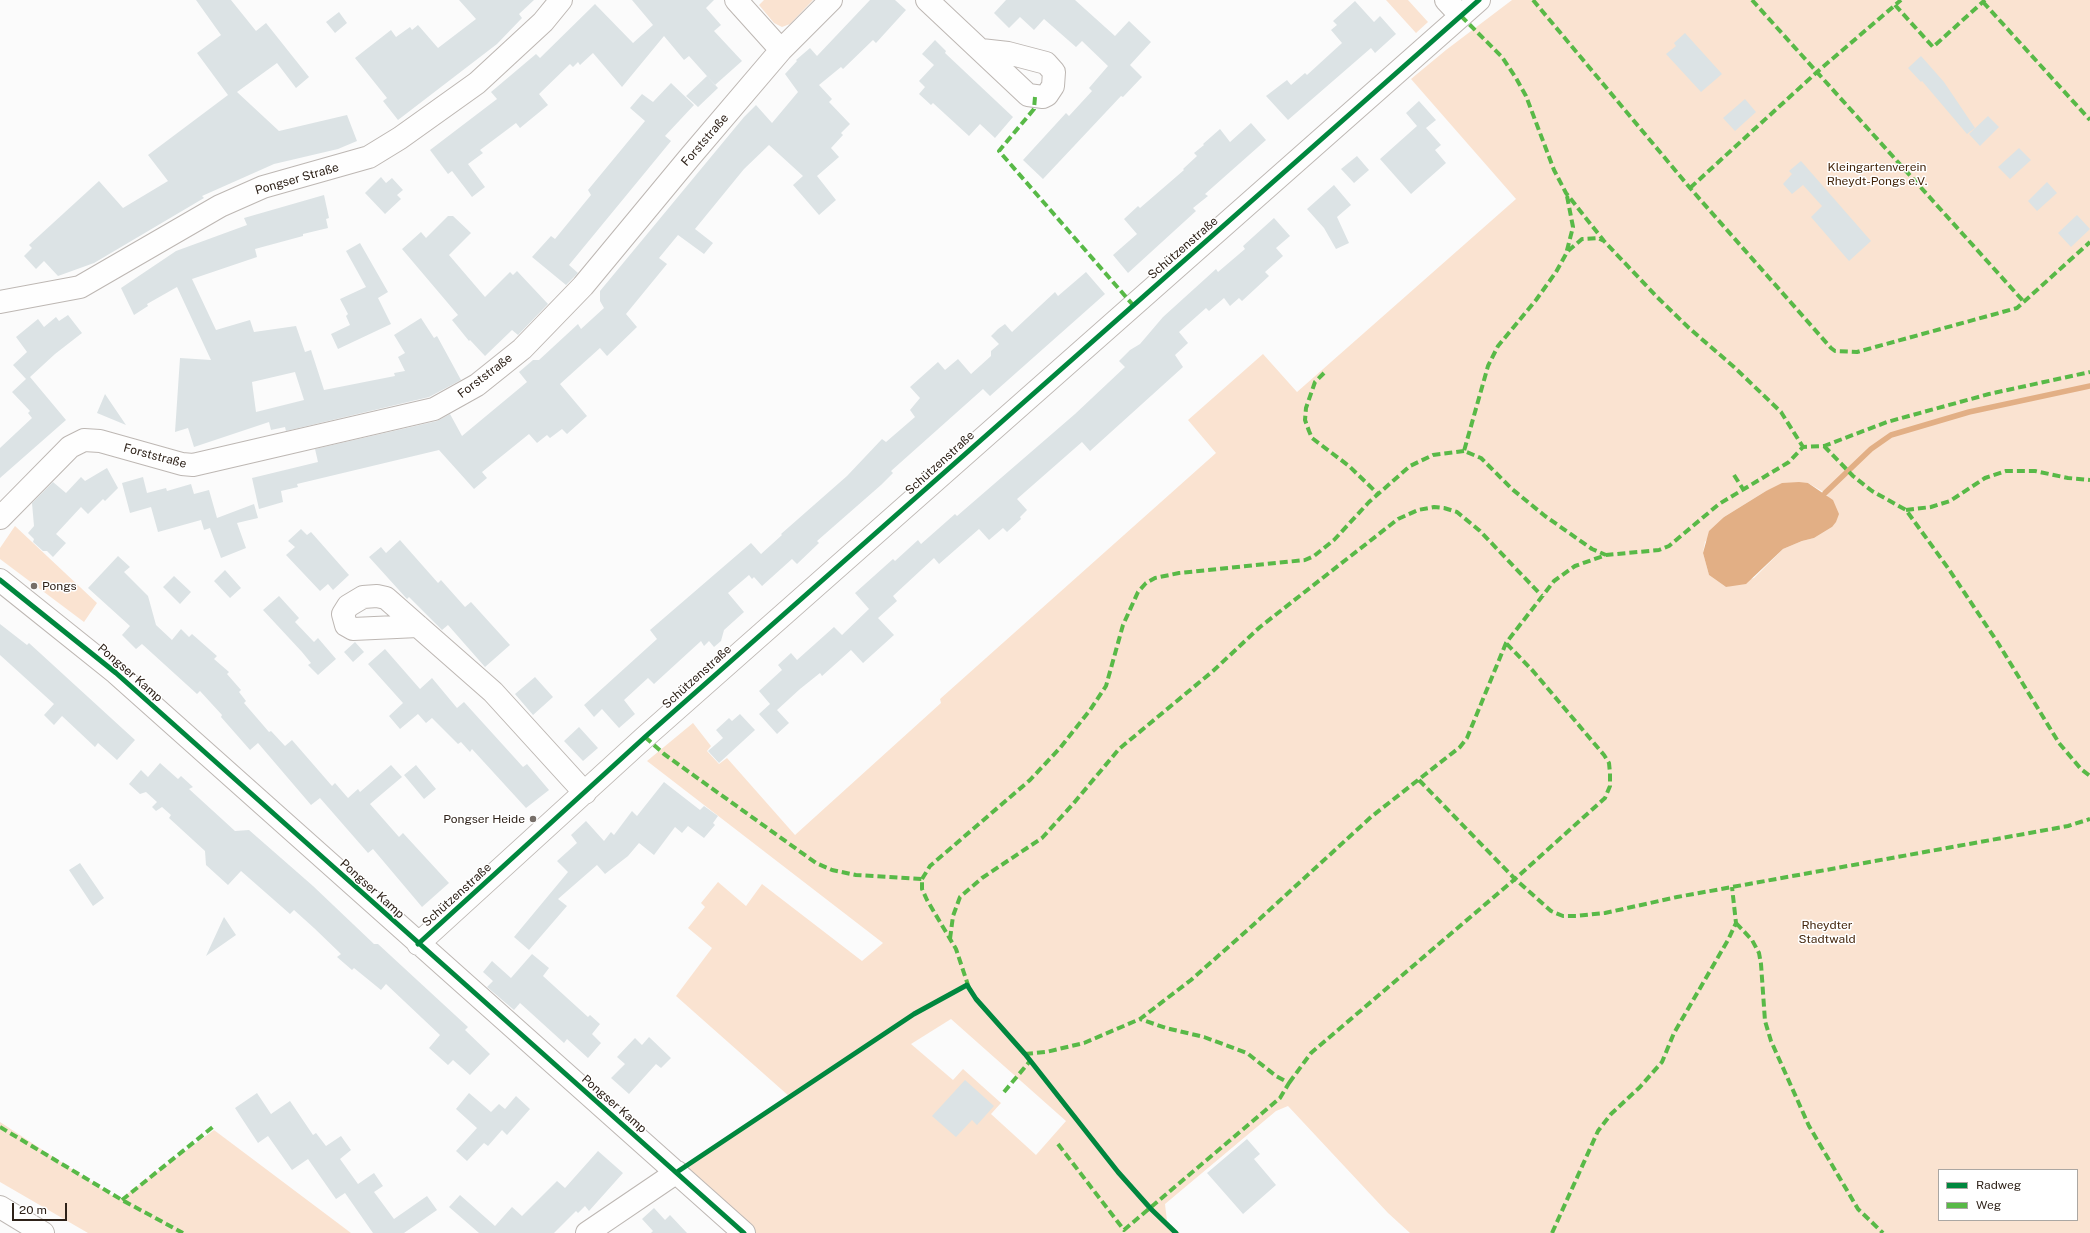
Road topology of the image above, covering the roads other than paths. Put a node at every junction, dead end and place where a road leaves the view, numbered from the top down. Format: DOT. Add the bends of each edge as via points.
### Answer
graph roads {
  1 [pos="561,0"];
  2 [pos="736,0"];
  3 [pos="831,0"];
  4 [pos="927,0"];
  5 [pos="1446,0"];
  6 [pos="1479,0"];
  7 [pos="1461,16"];
  8 [pos="781,50"];
  9 [pos="981,50"];
  10 [pos="0,302"];
  11 [pos="0,518"];
  12 [pos="0,580"];
  13 [pos="418,626"];
  14 [pos="585,793"];
  15 [pos="418,944"];
  16 [pos="677,1172"];
  17 [pos="0,1207"];
  18 [pos="43,1233"];
  19 [pos="587,1233"];
  20 [pos="744,1233"];
  1 -- 10 [label="main road, Pongser Straße" via="543,22 477,83 369,157 263,187 220,206 80,287"];
  2 -- 8 [label="main road"];
  3 -- 8 [label="main road, Forststraße"];
  4 -- 9 [label="main road"];
  5 -- 7 [label="main road"];
  6 -- 7 [label="main road, Schützenstraße"];
  7 -- 14 [label="main road, Schützenstraße"];
  8 -- 11 [label="main road, Forststraße" via="574,296 522,349 477,385 450,402 434,410 193,465 100,441 84,440 70,447"];
  12 -- 15 [label="main road, Pongser Kamp" via="116,673"];
  13 -- 14 [label="main road" via="494,692"];
  14 -- 15 [label="main road, Schützenstraße"];
  15 -- 16 [label="main road, Pongser Kamp"];
  16 -- 19 [label="main road"];
  16 -- 20 [label="main road, Pongser Kamp"];
  17 -- 18 [label="main road"];
}
